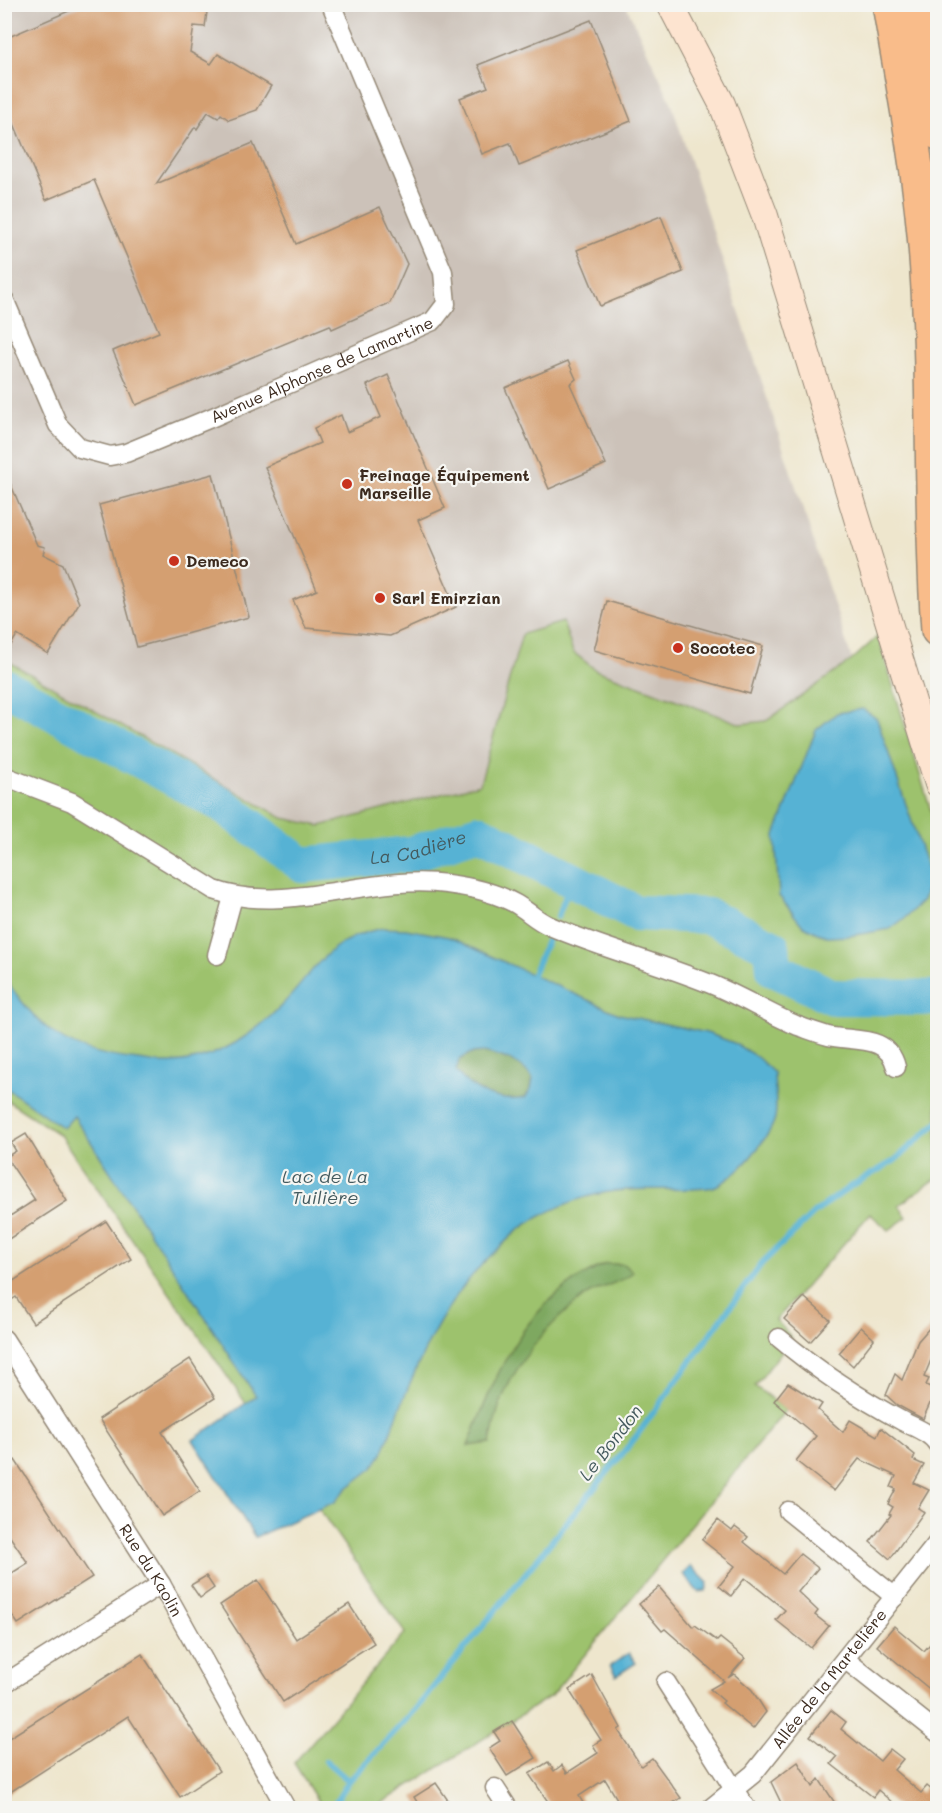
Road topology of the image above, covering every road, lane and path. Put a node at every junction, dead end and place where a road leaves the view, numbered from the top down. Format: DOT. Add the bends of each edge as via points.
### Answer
graph roads {
  1 [pos="331,4"];
  2 [pos="670,4"];
  3 [pos="889,4"];
  4 [pos="912,4"];
  5 [pos="938,133"];
  6 [pos="4,299"];
  7 [pos="938,630"];
  8 [pos="4,777"];
  9 [pos="938,784"];
  10 [pos="233,897"];
  11 [pos="217,955"];
  12 [pos="896,1067"];
  13 [pos="779,1338"];
  14 [pos="4,1339"];
  15 [pos="936,1438"];
  16 [pos="788,1511"];
  17 [pos="938,1542"];
  18 [pos="161,1584"];
  19 [pos="895,1597"];
  20 [pos="846,1660"];
  21 [pos="666,1682"];
  22 [pos="4,1684"];
  23 [pos="938,1733"];
  24 [pos="495,1788"];
  25 [pos="735,1791"];
  26 [pos="286,1809"];
  27 [pos="508,1809"];
  28 [pos="711,1809"];
  29 [pos="746,1809"];
  1 -- 6 [label="street, Avenue Alphonse de Lamartine" via="443,272 446,304 433,321 213,417 110,456 80,448 58,425"];
  2 -- 9 [label="main road" via="722,104 765,216"];
  3 -- 7 [label="highway" via="924,234"];
  4 -- 5 [label="highway"];
  8 -- 10 [label="street" via="72,802 214,890"];
  10 -- 11 [label="street"];
  10 -- 12 [label="street" via="282,896 415,882 476,889 503,897 549,926 712,984 798,1026 829,1036 878,1043 888,1050"];
  13 -- 15 [label="street" via="856,1395"];
  14 -- 18 [label="street, Rue du Kaolin"];
  16 -- 19 [label="street"];
  17 -- 19 [label="street, Allée de la Martelière"];
  18 -- 22 [label="street"];
  18 -- 26 [label="street, Rue du Kaolin"];
  19 -- 20 [label="street, Allée de la Martelière"];
  20 -- 23 [label="street"];
  20 -- 25 [label="street, Allée de la Martelière"];
  21 -- 25 [label="street"];
  24 -- 27 [label="street"];
  25 -- 28 [label="street, Allée de la Martelière"];
  25 -- 29 [label="street"];
}
